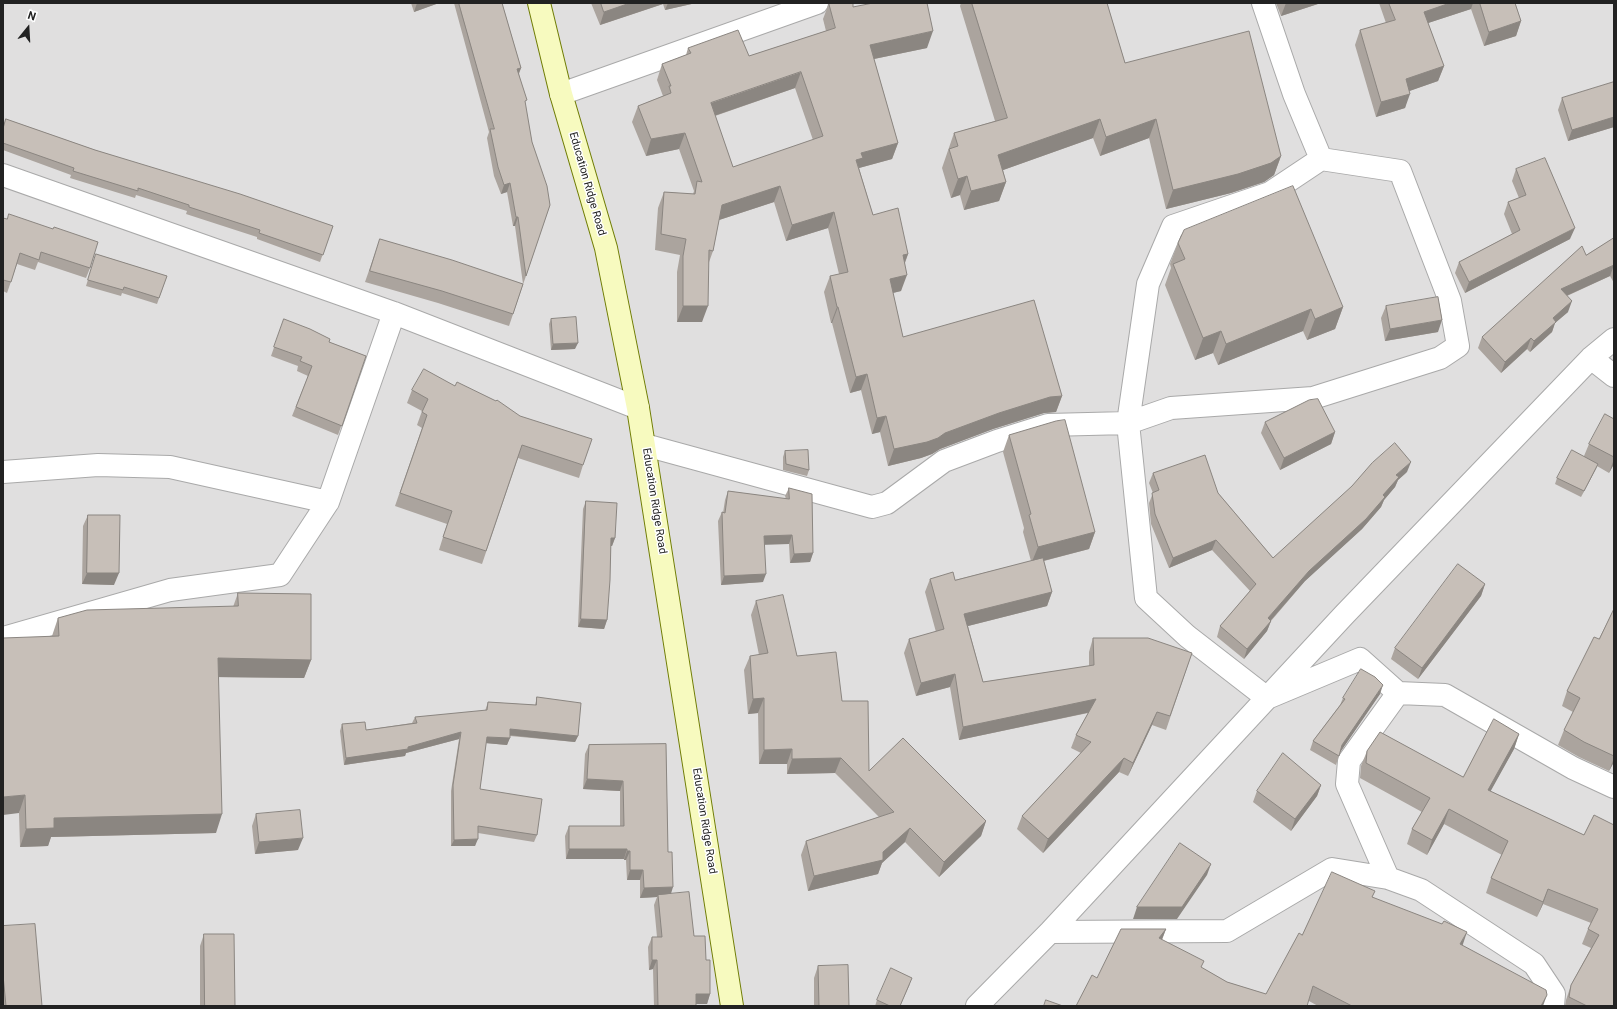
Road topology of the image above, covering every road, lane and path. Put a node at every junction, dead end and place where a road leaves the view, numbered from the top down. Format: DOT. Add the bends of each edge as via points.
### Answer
graph roads {
  1 [pos="539,3"];
  2 [pos="817,3"];
  3 [pos="1263,3"];
  4 [pos="561,94"];
  5 [pos="1321,159"];
  6 [pos="3,175"];
  7 [pos="394,313"];
  8 [pos="1614,339"];
  9 [pos="1591,358"];
  10 [pos="1614,376"];
  11 [pos="638,408"];
  12 [pos="1128,423"];
  13 [pos="645,445"];
  14 [pos="3,472"];
  15 [pos="328,502"];
  16 [pos="3,638"];
  17 [pos="1398,694"];
  18 [pos="1267,698"];
  19 [pos="1614,787"];
  20 [pos="1388,878"];
  21 [pos="1050,932"];
  22 [pos="732,1006"];
  23 [pos="977,1006"];
  24 [pos="1553,1006"];
  1 -- 4 [label="main road, Education Ridge Road"];
  2 -- 4 [label="street"];
  3 -- 5 [label="street" via="1294,94"];
  4 -- 11 [label="main road, Education Ridge Road" via="606,248"];
  5 -- 12 [label="street" via="1270,193 1173,226 1148,284"];
  5 -- 12 [label="street" via="1400,171 1450,301 1458,346 1440,358 1313,398 1171,408"];
  6 -- 7 [label="street"];
  7 -- 11 [label="street"];
  7 -- 15 [label="street"];
  8 -- 9 [label="street"];
  9 -- 10 [label="street"];
  9 -- 18 [label="street"];
  11 -- 13 [label="main road, Education Ridge Road"];
  12 -- 13 [label="street" via="1048,425 997,441 944,461 887,503 872,507"];
  12 -- 18 [label="street" via="1146,598 1187,636"];
  13 -- 22 [label="main road, Education Ridge Road"];
  14 -- 15 [label="street" via="98,465 170,467"];
  15 -- 16 [label="street" via="280,575 170,590"];
  17 -- 18 [label="street" via="1360,659"];
  17 -- 19 [label="street" via="1445,695 1573,768"];
  17 -- 20 [label="street" via="1349,761 1347,784"];
  18 -- 21 [label="street"];
  20 -- 21 [label="street" via="1332,869 1228,931"];
  20 -- 24 [label="street" via="1422,890 1534,964 1554,994"];
  21 -- 23 [label="street"];
}
